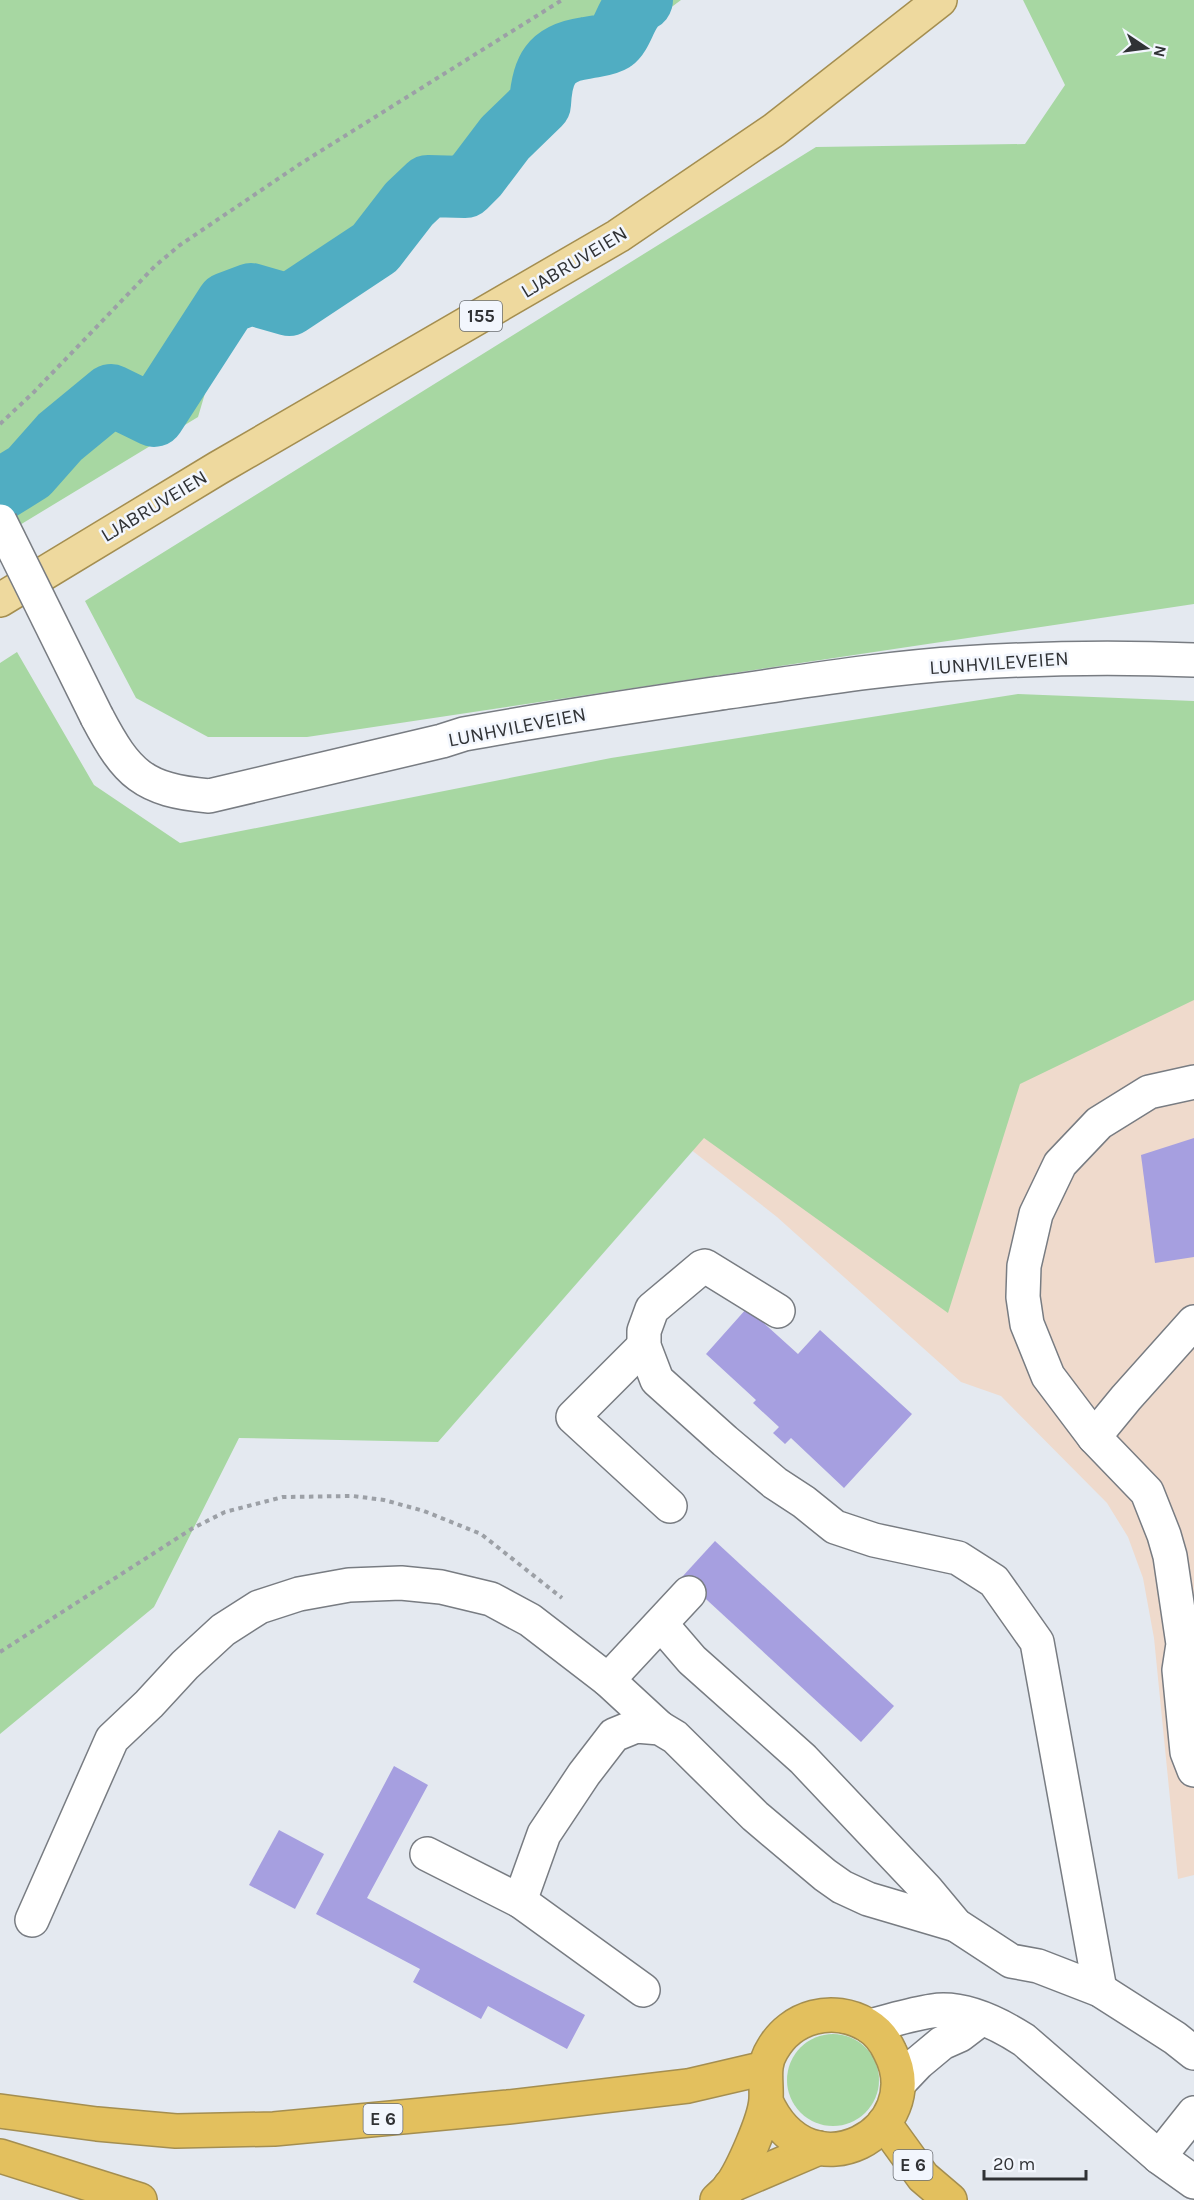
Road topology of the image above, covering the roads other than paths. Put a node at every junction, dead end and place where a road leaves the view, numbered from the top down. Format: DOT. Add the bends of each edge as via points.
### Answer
graph roads {
  1 [pos="940,0"];
  2 [pos="0,521"];
  3 [pos="0,600"];
  4 [pos="1194,660"];
  5 [pos="1194,1082"];
  6 [pos="778,1311"];
  7 [pos="1194,1322"];
  8 [pos="644,1346"];
  9 [pos="1094,1437"];
  10 [pos="670,1506"];
  11 [pos="1164,1535"];
  12 [pos="1194,1551"];
  13 [pos="689,1593"];
  14 [pos="661,1624"];
  15 [pos="1188,1649"];
  16 [pos="608,1680"];
  17 [pos="660,1728"];
  18 [pos="1194,1770"];
  19 [pos="427,1854"];
  20 [pos="520,1901"];
  21 [pos="32,1920"];
  22 [pos="956,1925"];
  23 [pos="643,1990"];
  24 [pos="1100,1990"];
  25 [pos="981,2019"];
  26 [pos="868,2026"];
  27 [pos="1194,2053"];
  28 [pos="765,2068"];
  29 [pos="899,2083"];
  30 [pos="766,2101"];
  31 [pos="0,2111"];
  32 [pos="1194,2113"];
  33 [pos="884,2123"];
  34 [pos="819,2148"];
  35 [pos="0,2156"];
  36 [pos="1160,2157"];
  37 [pos="1194,2182"];
  38 [pos="723,2194"];
  39 [pos="140,2200"];
  40 [pos="950,2200"];
  1 -- 3 [label="main road, LJABRUVEIEN / 155" via="774,130 618,236 218,468"];
  2 -- 4 [label="street, LUNHVILEVEIEN, bridge" via="118,756 137,774 171,791 208,796 464,734 820,679 960,663 1047,658"];
  5 -- 9 [label="street" via="1149,1092 1099,1123 1060,1164 1036,1214 1024,1266 1027,1324 1048,1376"];
  6 -- 8 [label="street" via="705,1266 652,1309 644,1331"];
  7 -- 9 [label="street"];
  8 -- 10 [label="street" via="573,1417"];
  8 -- 24 [label="street" via="657,1380 766,1476 835,1527 874,1540 958,1558 993,1581 1036,1642"];
  9 -- 11 [label="street" via="1147,1492"];
  11 -- 12 [label="street"];
  11 -- 15 [label="street"];
  13 -- 14 [label="street"];
  14 -- 16 [label="street"];
  14 -- 22 [label="street" via="692,1660 803,1759"];
  15 -- 18 [label="street" via="1179,1670 1187,1752"];
  16 -- 17 [label="street"];
  16 -- 21 [label="street" via="530,1620 491,1599 441,1587 401,1583 349,1585 299,1594 259,1607 223,1630 112,1739"];
  17 -- 20 [label="street" via="636,1726 614,1735 544,1834"];
  17 -- 22 [label="street" via="675,1737 755,1816 842,1887 868,1899"];
  19 -- 20 [label="street"];
  20 -- 23 [label="street"];
  22 -- 24 [label="street" via="1011,1961 1038,1966"];
  24 -- 27 [label="street"];
  25 -- 26 [label="street" via="958,2011 934,2010"];
  25 -- 29 [label="street" via="942,2043"];
  25 -- 36 [label="street" via="1001,2025 1024,2040"];
  26 -- 28 [label="highway, E 6" via="833,2014 814,2016 782,2035"];
  26 -- 29 [label="highway, E 6" via="885,2041 895,2061"];
  28 -- 30 [label="highway, E 6"];
  28 -- 31 [label="highway, E 6" via="688,2086 274,2129 176,2131"];
  29 -- 33 [label="highway, E 6" via="892,2111"];
  30 -- 34 [label="highway, E 6" via="786,2132"];
  30 -- 38 [label="highway, E 6" via="747,2156"];
  32 -- 36 [label="street"];
  33 -- 34 [label="highway, E 6" via="855,2145"];
  33 -- 40 [label="highway, E 6" via="924,2178"];
  34 -- 38 [label="highway, E 6"];
  35 -- 39 [label="highway"];
  36 -- 37 [label="street"];
}
